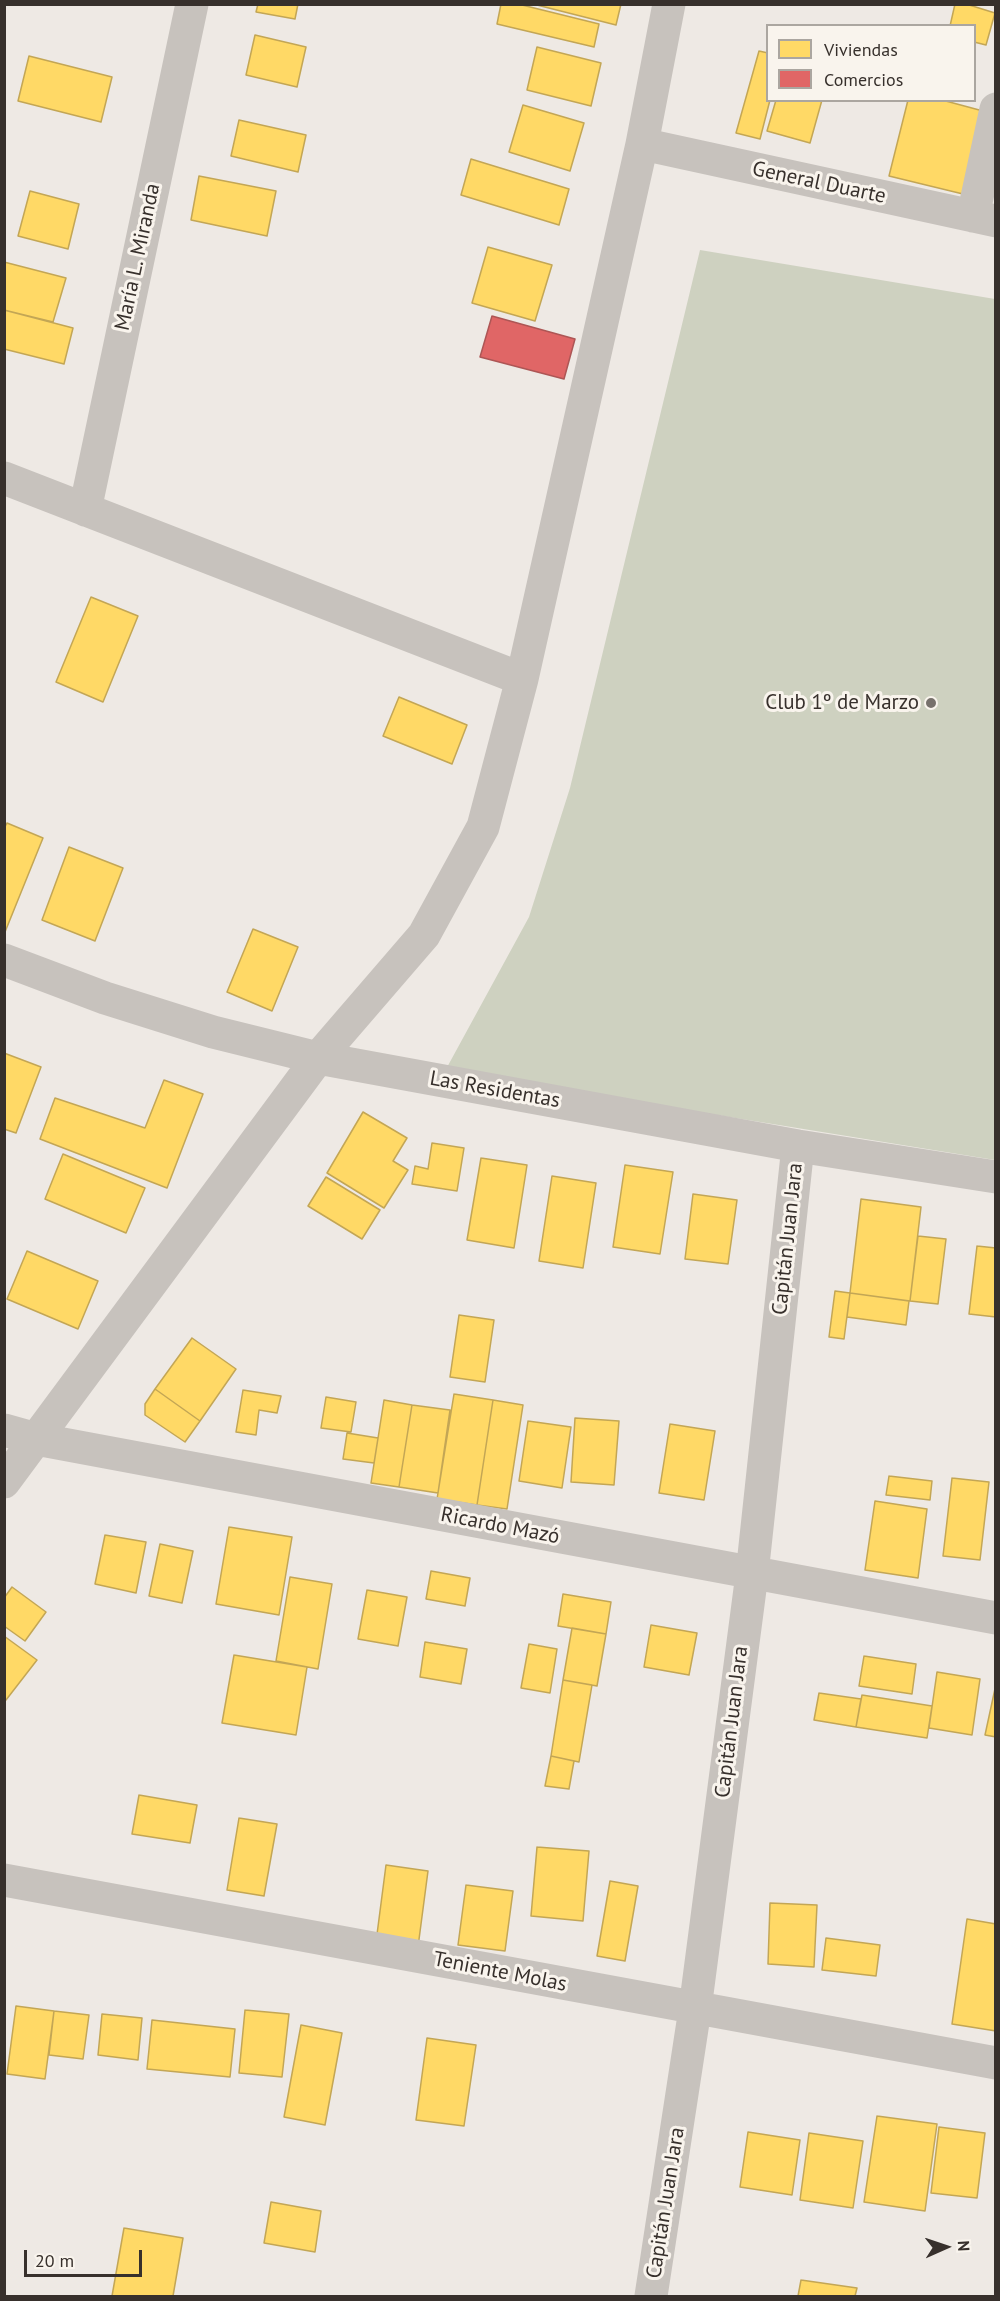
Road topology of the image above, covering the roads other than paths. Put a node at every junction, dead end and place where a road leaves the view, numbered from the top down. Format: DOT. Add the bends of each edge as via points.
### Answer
graph roads {
  1 [pos="192,4"];
  2 [pos="669,4"];
  3 [pos="996,109"];
  4 [pos="642,144"];
  5 [pos="984,219"];
  6 [pos="4,478"];
  7 [pos="85,510"];
  8 [pos="522,679"];
  9 [pos="4,960"];
  10 [pos="318,1058"];
  11 [pos="798,1146"];
  12 [pos="996,1178"];
  13 [pos="4,1430"];
  14 [pos="36,1439"];
  15 [pos="4,1482"];
  16 [pos="752,1574"];
  17 [pos="996,1618"];
  18 [pos="4,1880"];
  19 [pos="695,2009"];
  20 [pos="996,2063"];
  21 [pos="651,2296"];
  1 -- 7 [label="street, María L. Miranda"];
  2 -- 4 [label="street"];
  3 -- 5 [label="street"];
  4 -- 5 [label="street, General Duarte"];
  4 -- 8 [label="street"];
  6 -- 7 [label="street"];
  7 -- 8 [label="street"];
  8 -- 10 [label="street" via="483,827 424,935"];
  9 -- 10 [label="street, Las Residentas" via="105,998 213,1032"];
  10 -- 11 [label="street, Las Residentas"];
  10 -- 14 [label="street"];
  11 -- 12 [label="street, Las Residentas"];
  11 -- 16 [label="street, Capitán Juan Jara"];
  13 -- 14 [label="street, Ricardo Mazó"];
  14 -- 15 [label="street"];
  14 -- 16 [label="street, Ricardo Mazó"];
  16 -- 17 [label="street, Ricardo Mazó"];
  16 -- 19 [label="street, Capitán Juan Jara"];
  18 -- 19 [label="street, Teniente Molas"];
  19 -- 20 [label="street, Teniente Molas"];
  19 -- 21 [label="street, Capitán Juan Jara"];
}
